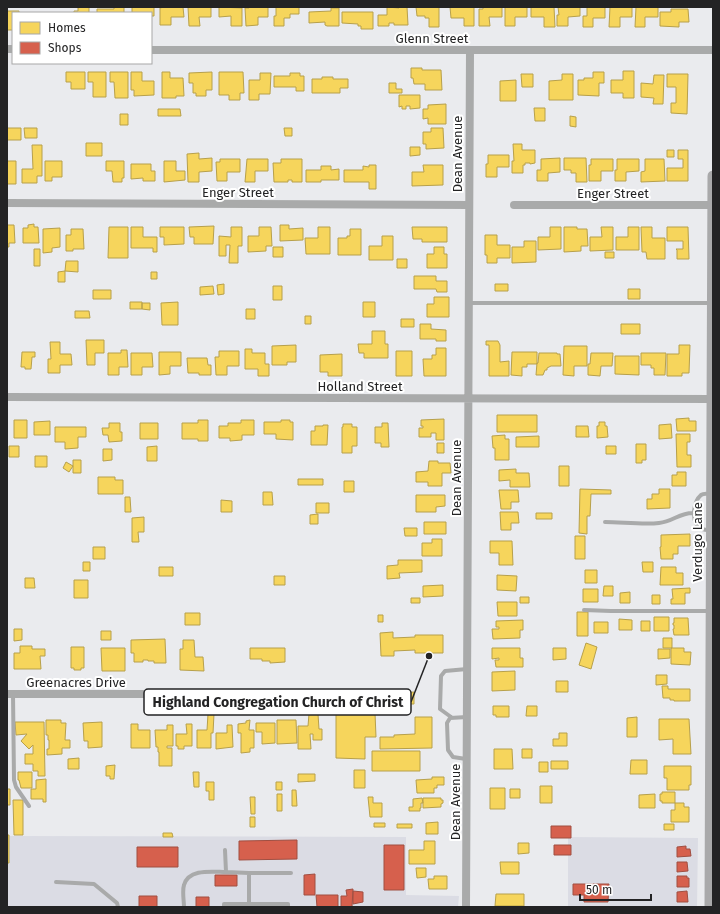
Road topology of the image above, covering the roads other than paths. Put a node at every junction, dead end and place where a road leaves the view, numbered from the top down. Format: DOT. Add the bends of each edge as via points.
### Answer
graph roads {
  1 [pos="152,50"];
  2 [pos="470,50"];
  3 [pos="713,50"];
  4 [pos="713,176"];
  5 [pos="7,203"];
  6 [pos="469,205"];
  7 [pos="514,205"];
  8 [pos="713,205"];
  9 [pos="469,303"];
  10 [pos="712,303"];
  11 [pos="713,360"];
  12 [pos="7,397"];
  13 [pos="468,398"];
  14 [pos="712,399"];
  15 [pos="712,494"];
  16 [pos="694,513"];
  17 [pos="605,522"];
  18 [pos="712,530"];
  19 [pos="712,547"];
  20 [pos="584,610"];
  21 [pos="711,611"];
  22 [pos="467,669"];
  23 [pos="10,694"];
  24 [pos="290,694"];
  25 [pos="451,717"];
  26 [pos="467,717"];
  27 [pos="467,760"];
  28 [pos="29,806"];
  29 [pos="225,850"];
  30 [pos="226,872"];
  31 [pos="249,873"];
  32 [pos="291,873"];
  33 [pos="56,882"];
  34 [pos="712,886"];
  35 [pos="249,906"];
  36 [pos="118,907"];
  37 [pos="184,907"];
  38 [pos="224,907"];
  39 [pos="288,907"];
  40 [pos="466,907"];
  41 [pos="710,907"];
  1 -- 2 [label="street, Glenn Street"];
  2 -- 3 [label="street, Glenn Street"];
  2 -- 6 [label="street, Dean Avenue"];
  4 -- 8 [label="street, Verdugo Lane"];
  5 -- 6 [label="street, Enger Street"];
  6 -- 9 [label="street, Dean Avenue"];
  7 -- 8 [label="street, Enger Street"];
  8 -- 10 [label="street, Verdugo Lane"];
  9 -- 10 [label="lane"];
  9 -- 13 [label="street, Dean Avenue"];
  10 -- 11 [label="street, Verdugo Lane"];
  11 -- 14 [label="street, Verdugo Lane"];
  12 -- 13 [label="street, Holland Street"];
  13 -- 14 [label="street, Holland Street"];
  13 -- 22 [label="street, Dean Avenue"];
  14 -- 15 [label="street, Verdugo Lane"];
  15 -- 16 [label="lane" via="700,496"];
  15 -- 18 [label="street, Verdugo Lane"];
  16 -- 17 [label="lane" via="686,513 658,523"];
  16 -- 18 [label="lane" via="698,526"];
  18 -- 19 [label="street, Verdugo Lane"];
  19 -- 21 [label="street, Verdugo Lane"];
  20 -- 21 [label="lane"];
  21 -- 34 [label="street, Verdugo Lane"];
  22 -- 25 [label="lane" via="445,671 440,676 440,709"];
  22 -- 26 [label="street, Dean Avenue"];
  23 -- 24 [label="street, Greenacres Drive"];
  23 -- 28 [label="lane" via="14,780"];
  25 -- 26 [label="lane"];
  25 -- 27 [label="lane" via="447,723 448,750 453,757"];
  26 -- 27 [label="street, Dean Avenue"];
  27 -- 40 [label="street, Dean Avenue"];
  29 -- 30 [label="lane"];
  30 -- 31 [label="lane"];
  30 -- 37 [label="lane" via="200,872 188,878 184,885"];
  31 -- 32 [label="lane"];
  31 -- 35 [label="lane"];
  33 -- 36 [label="lane" via="94,884 117,903"];
  34 -- 41 [label="street, Verdugo Lane"];
  35 -- 38 [label="lane" via="224,904"];
  35 -- 39 [label="lane" via="288,904"];
}
